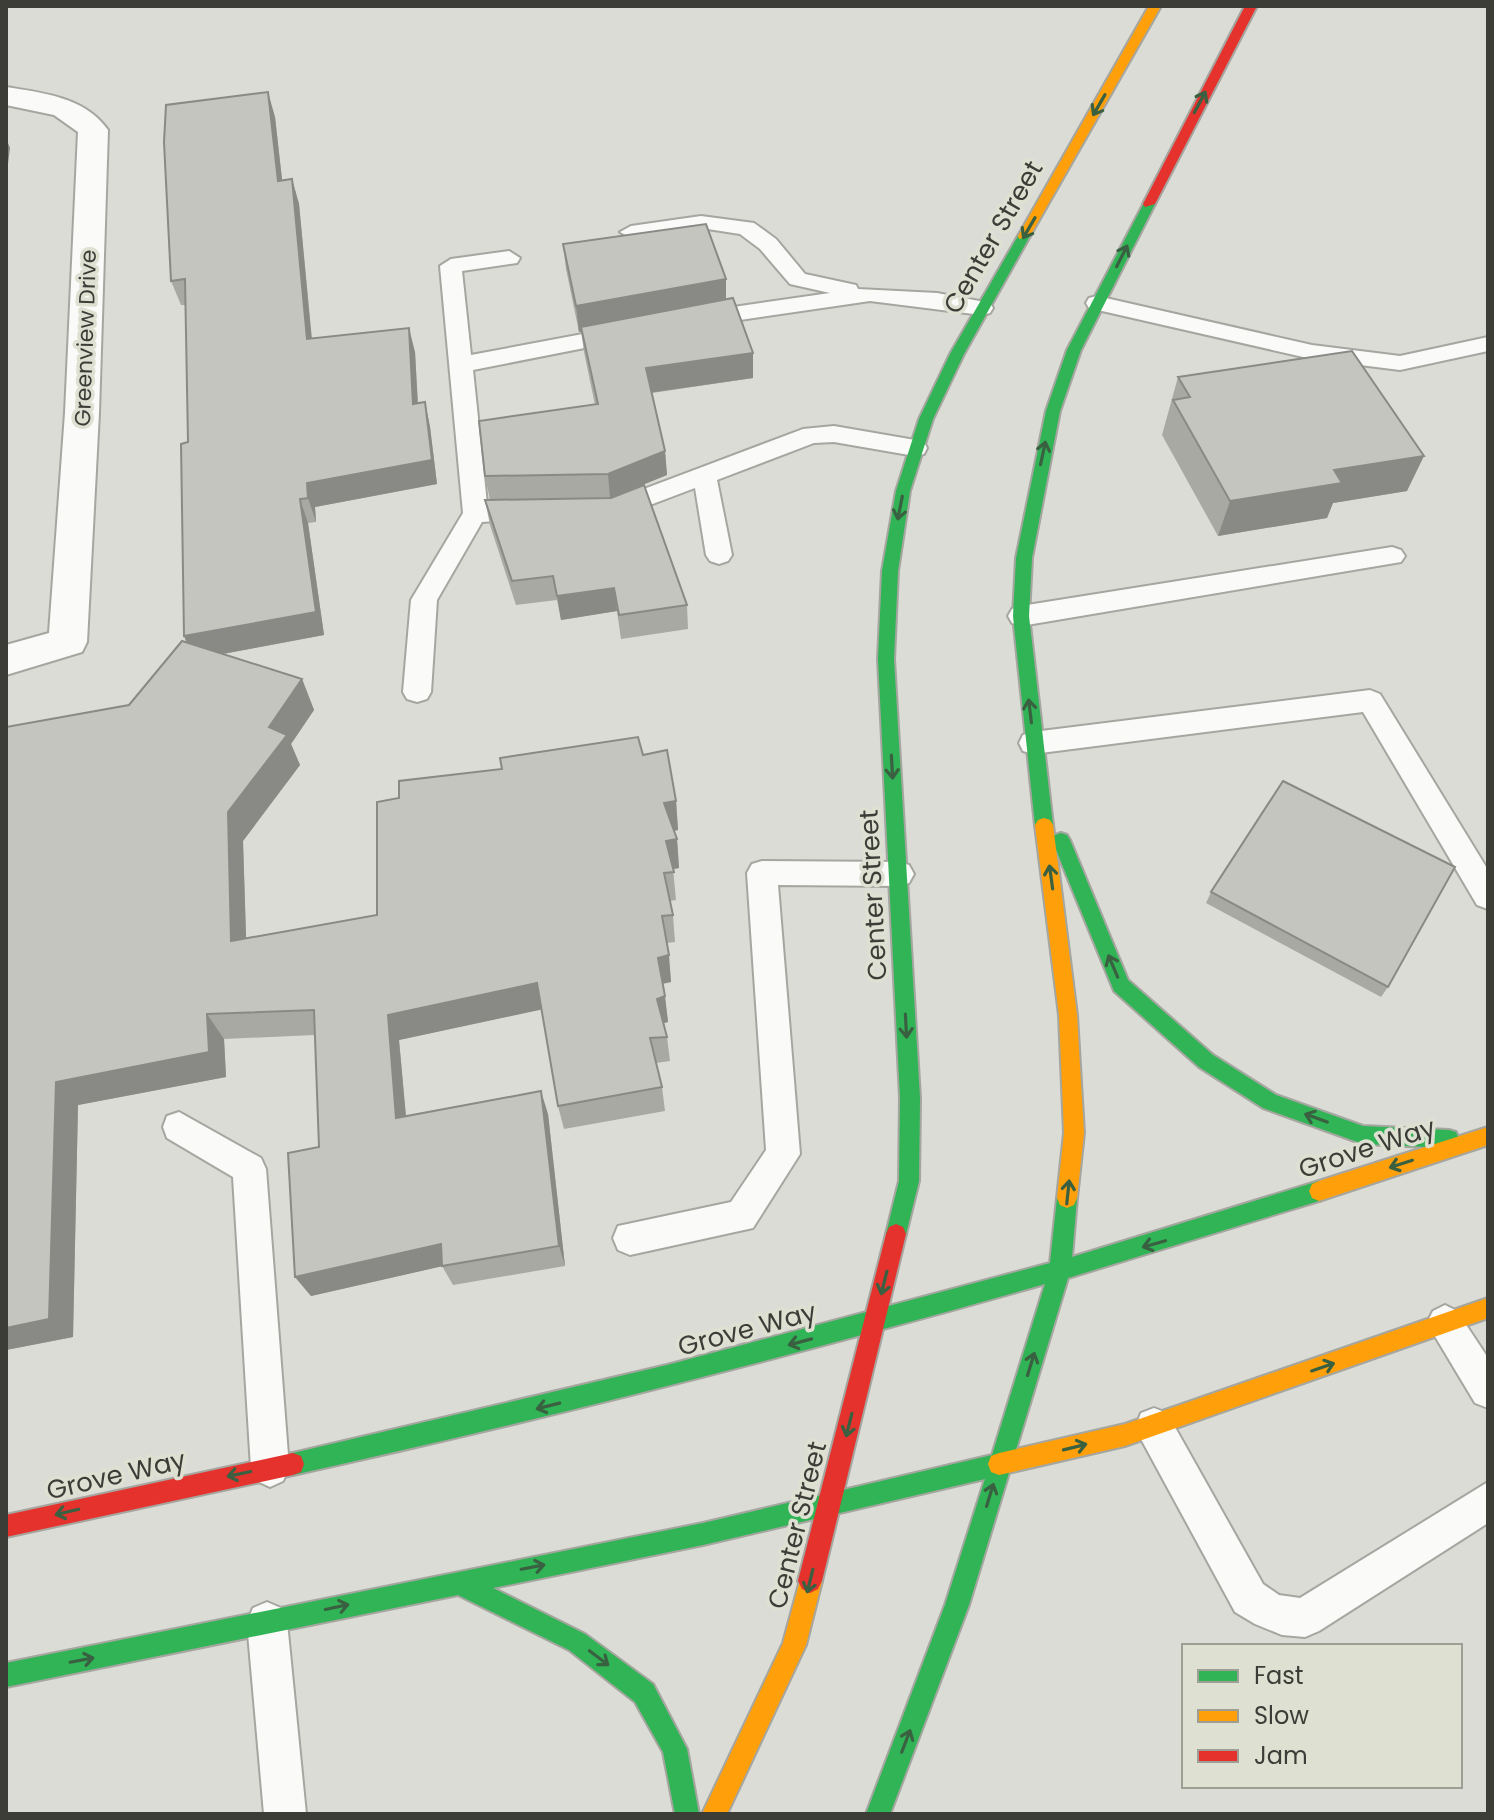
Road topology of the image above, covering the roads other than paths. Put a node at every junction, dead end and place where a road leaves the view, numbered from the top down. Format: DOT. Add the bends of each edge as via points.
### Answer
graph roads {
  1 [pos="1155,6"];
  2 [pos="1251,6"];
  3 [pos="6,96"];
  4 [pos="631,232"];
  5 [pos="509,258"];
  6 [pos="870,294"];
  7 [pos="1097,303"];
  8 [pos="982,308"];
  9 [pos="679,323"];
  10 [pos="648,329"];
  11 [pos="1488,344"];
  12 [pos="459,365"];
  13 [pos="915,448"];
  14 [pos="704,473"];
  15 [pos="551,511"];
  16 [pos="582,511"];
  17 [pos="475,513"];
  18 [pos="719,555"];
  19 [pos="1392,556"];
  20 [pos="1021,616"];
  21 [pos="6,660"];
  22 [pos="417,692"];
  23 [pos="1033,743"];
  24 [pos="1039,789"];
  25 [pos="899,874"];
  26 [pos="1488,896"];
  27 [pos="179,1127"];
  28 [pos="1482,1138"];
  29 [pos="630,1238"];
  30 [pos="1060,1269"];
  31 [pos="1488,1308"];
  32 [pos="875,1322"];
  33 [pos="1445,1323"];
  34 [pos="1488,1390"];
  35 [pos="1154,1426"];
  36 [pos="1000,1465"];
  37 [pos="270,1468"];
  38 [pos="1488,1501"];
  39 [pos="829,1505"];
  40 [pos="6,1526"];
  41 [pos="456,1582"];
  42 [pos="267,1622"];
  43 [pos="6,1675"];
  44 [pos="285,1814"];
  45 [pos="687,1814"];
  46 [pos="714,1814"];
  47 [pos="878,1814"];
  1 -- 8 [label="main road, Center Street, one-way"];
  7 -- 2 [label="main road, one-way"];
  3 -- 21 [label="street, Greenview Drive" via="65,108 93,130 68,642"];
  4 -- 6 [label="lane" via="701,222 746,228 798,279"];
  5 -- 12 [label="lane" via="451,266"];
  6 -- 8 [label="lane"];
  6 -- 9 [label="lane"];
  7 -- 11 [label="lane" via="1312,352 1400,363"];
  20 -- 7 [label="main road, one-way" via="1024,558 1044,447 1063,376"];
  8 -- 13 [label="main road, Center Street"];
  10 -- 12 [label="lane"];
  12 -- 17 [label="lane"];
  13 -- 14 [label="lane" via="811,435"];
  13 -- 25 [label="main road, Center Street, one-way" via="895,531 887,613"];
  14 -- 16 [label="lane" via="613,510"];
  14 -- 18 [label="lane"];
  15 -- 17 [label="lane"];
  17 -- 22 [label="lane" via="424,600"];
  19 -- 20 [label="lane"];
  23 -- 20 [label="main road, one-way"];
  23 -- 24 [label="main road"];
  23 -- 26 [label="lane" via="1370,701"];
  28 -- 24 [label="main road, one-way" via="1363,1135 1270,1102 1206,1061 1121,985"];
  30 -- 24 [label="main road, one-way" via="1074,1133 1072,1080"];
  25 -- 29 [label="lane" via="762,873 783,1154 741,1216"];
  25 -- 32 [label="main road, Center Street, one-way" via="911,1157"];
  27 -- 37 [label="lane" via="249,1169"];
  28 -- 30 [label="main road, Grove Way, one-way" via="1161,1243"];
  30 -- 32 [label="main road, Grove Way"];
  36 -- 30 [label="main road, one-way"];
  31 -- 33 [label="main road"];
  32 -- 37 [label="main road, Grove Way, one-way" via="471,1425"];
  32 -- 39 [label="main road, Center Street, one-way"];
  33 -- 34 [label="lane"];
  35 -- 33 [label="main road, one-way"];
  36 -- 35 [label="main road, one-way"];
  35 -- 38 [label="lane" via="1249,1598 1286,1619 1305,1617"];
  36 -- 39 [label="main road"];
  47 -- 36 [label="main road, one-way" via="943,1646"];
  37 -- 40 [label="main road, Grove Way, one-way"];
  41 -- 39 [label="main road, one-way"];
  39 -- 46 [label="main road, Center Street, one-way" via="794,1645"];
  42 -- 41 [label="main road, one-way"];
  41 -- 45 [label="main road, one-way" via="577,1642 644,1693 675,1749"];
  43 -- 42 [label="main road, one-way"];
  42 -- 44 [label="lane"];
}
